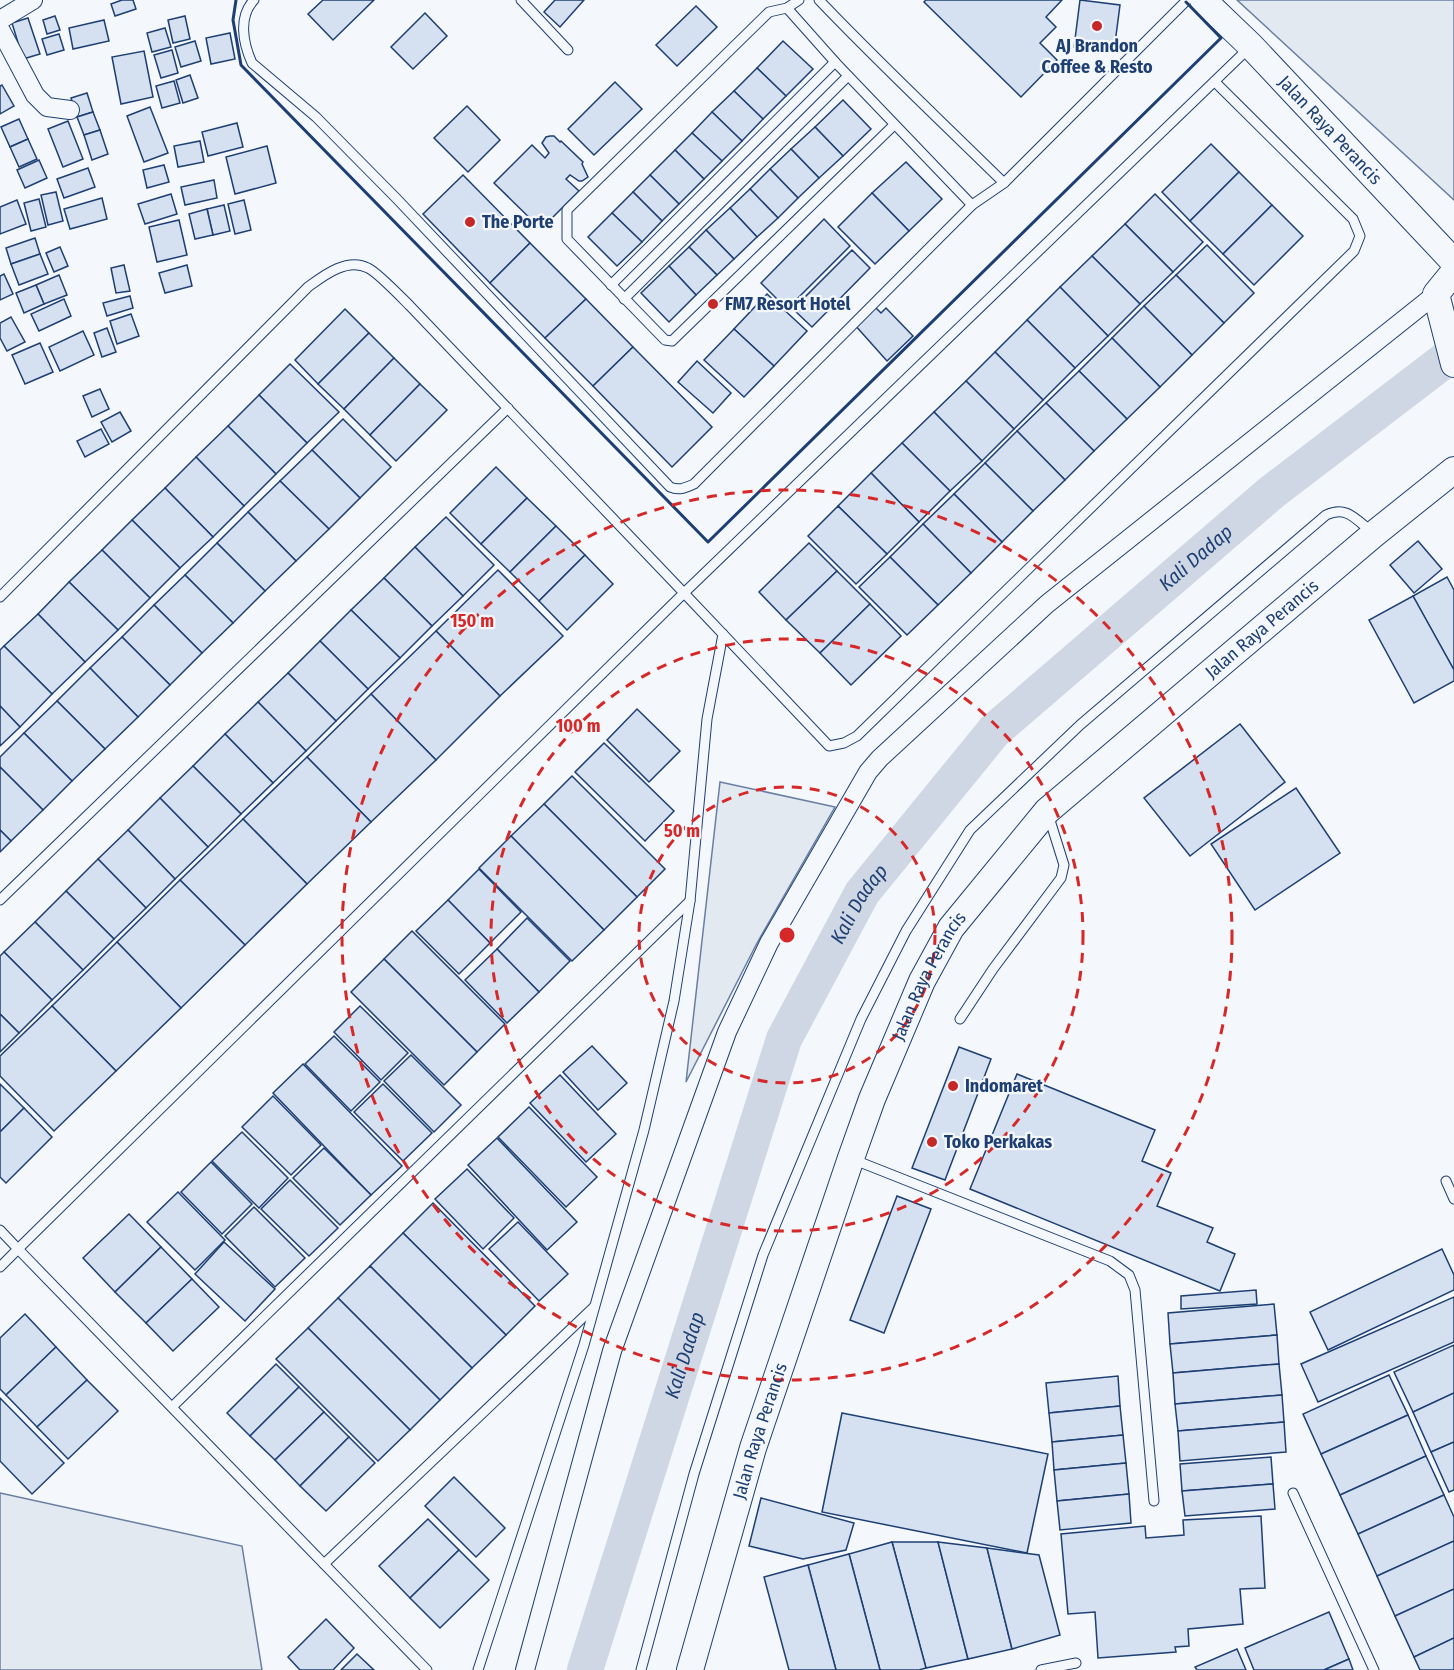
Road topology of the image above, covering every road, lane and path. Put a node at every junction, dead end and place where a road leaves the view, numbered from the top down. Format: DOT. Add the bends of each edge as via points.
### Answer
graph roads {
  1 [pos="33,0"];
  2 [pos="254,0"];
  3 [pos="521,0"];
  4 [pos="799,0"];
  5 [pos="819,0"];
  6 [pos="1187,0"];
  7 [pos="1203,0"];
  8 [pos="245,4"];
  9 [pos="787,8"];
  10 [pos="0,20"];
  11 [pos="0,28"];
  12 [pos="1251,46"];
  13 [pos="568,50"];
  14 [pos="835,62"];
  15 [pos="848,76"];
  16 [pos="1215,82"];
  17 [pos="70,110"];
  18 [pos="894,125"];
  19 [pos="1004,183"];
  20 [pos="972,205"];
  21 [pos="1454,262"];
  22 [pos="1454,272"];
  23 [pos="611,285"];
  24 [pos="1436,294"];
  25 [pos="624,299"];
  26 [pos="1454,364"];
  27 [pos="508,408"];
  28 [pos="1454,470"];
  29 [pos="1374,534"];
  30 [pos="684,592"];
  31 [pos="0,597"];
  32 [pos="723,634"];
  33 [pos="1047,811"];
  34 [pos="0,900"];
  35 [pos="690,901"];
  36 [pos="960,1019"];
  37 [pos="851,1158"];
  38 [pos="1446,1181"];
  39 [pos="1454,1200"];
  40 [pos="0,1230"];
  41 [pos="18,1249"];
  42 [pos="0,1267"];
  43 [pos="594,1307"];
  44 [pos="172,1407"];
  45 [pos="1293,1492"];
  46 [pos="1154,1501"];
  47 [pos="324,1564"];
  48 [pos="1076,1663"];
  49 [pos="427,1670"];
  50 [pos="478,1670"];
  51 [pos="525,1670"];
  52 [pos="641,1670"];
  53 [pos="690,1670"];
  54 [pos="1041,1670"];
  55 [pos="1374,1670"];
  1 -- 10 [label="street"];
  2 -- 8 [label="lane"];
  3 -- 13 [label="lane"];
  4 -- 9 [label="lane"];
  5 -- 19 [label="lane"];
  6 -- 19 [label="lane"];
  7 -- 12 [label="street, Jalan Raya Perancis"];
  8 -- 20 [label="lane" via="243,30 252,63 316,117 675,490 694,484"];
  9 -- 14 [label="lane"];
  9 -- 23 [label="lane" via="769,12 567,210 567,239"];
  11 -- 17 [label="street" via="34,95 47,107"];
  12 -- 16 [label="lane"];
  12 -- 21 [label="street, Jalan Raya Perancis"];
  14 -- 15 [label="lane"];
  14 -- 23 [label="lane"];
  15 -- 18 [label="lane"];
  15 -- 25 [label="lane"];
  16 -- 30 [label="lane"];
  16 -- 32 [label="lane" via="1353,219 1360,236 1354,252 857,736 829,746"];
  18 -- 20 [label="lane"];
  18 -- 25 [label="lane" via="672,341 665,340"];
  19 -- 20 [label="lane"];
  22 -- 24 [label="street"];
  23 -- 25 [label="lane"];
  24 -- 26 [label="street"];
  24 -- 51 [label="street" via="1047,604 868,772 769,943 727,1032 612,1351"];
  27 -- 30 [label="lane"];
  27 -- 31 [label="lane" via="367,267 349,265 308,287"];
  27 -- 34 [label="lane"];
  28 -- 29 [label="street, Jalan Raya Perancis"];
  29 -- 33 [label="street, Jalan Raya Perancis"];
  29 -- 52 [label="lane" via="1347,512 1337,510 1326,515 1080,725 970,830 906,931 861,1019 763,1255 694,1474"];
  30 -- 32 [label="lane"];
  30 -- 41 [label="lane"];
  32 -- 35 [label="lane" via="707,719"];
  33 -- 36 [label="lane" via="1064,865 1061,878"];
  33 -- 37 [label="street, Jalan Raya Perancis" via="951,928 922,981"];
  35 -- 43 [label="lane" via="674,1001 644,1130"];
  35 -- 44 [label="lane"];
  37 -- 46 [label="lane" via="1110,1261 1129,1275 1135,1290"];
  37 -- 53 [label="street, Jalan Raya Perancis" via="753,1448"];
  38 -- 39 [label="lane"];
  40 -- 41 [label="lane"];
  41 -- 42 [label="lane"];
  41 -- 44 [label="lane"];
  43 -- 47 [label="lane"];
  43 -- 50 [label="lane"];
  44 -- 47 [label="lane"];
  45 -- 55 [label="lane"];
  47 -- 49 [label="lane"];
  48 -- 54 [label="lane"];
}
